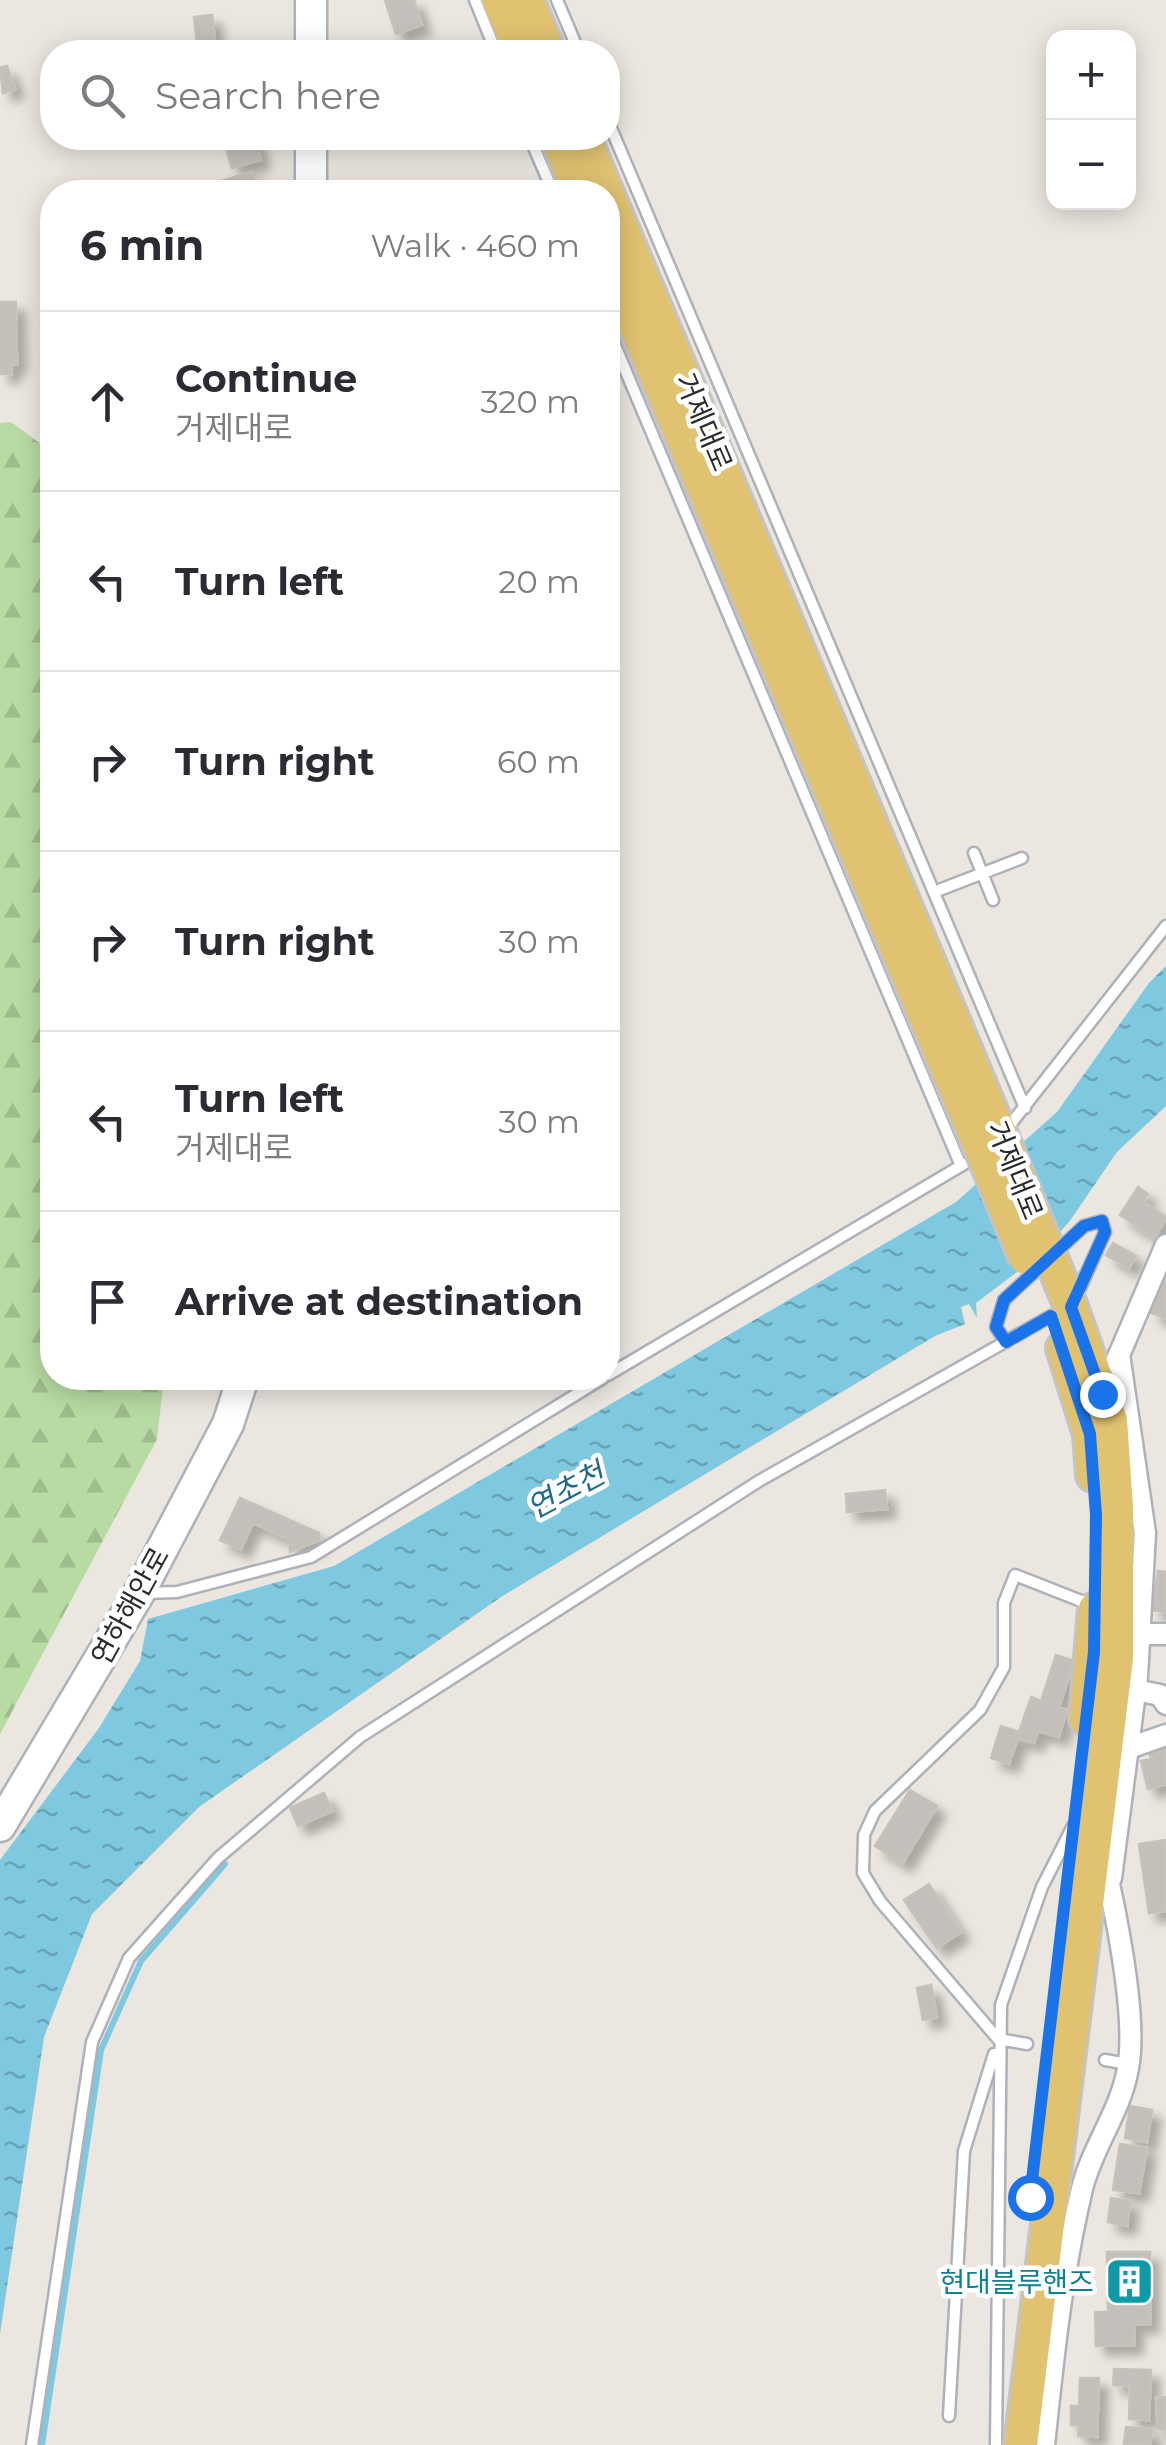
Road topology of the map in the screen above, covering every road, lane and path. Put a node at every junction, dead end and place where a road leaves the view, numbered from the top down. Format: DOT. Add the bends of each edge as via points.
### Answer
graph roads {
  1 [pos="311,0"];
  2 [pos="475,0"];
  3 [pos="500,0"];
  4 [pos="527,0"];
  5 [pos="557,0"];
  6 [pos="311,40"];
  7 [pos="491,40"];
  8 [pos="516,40"];
  9 [pos="544,40"];
  10 [pos="574,40"];
  11 [pos="620,149"];
  12 [pos="311,150"];
  13 [pos="535,150"];
  14 [pos="561,150"];
  15 [pos="589,150"];
  16 [pos="311,180"];
  17 [pos="547,180"];
  18 [pos="575,180"];
  19 [pos="600,180"];
  20 [pos="620,230"];
  21 [pos="620,289"];
  22 [pos="620,355"];
  23 [pos="974,854"];
  24 [pos="1022,858"];
  25 [pos="982,874"];
  26 [pos="934,892"];
  27 [pos="993,900"];
  28 [pos="1166,926"];
  29 [pos="1025,1108"];
  30 [pos="981,1151"];
  31 [pos="1166,1244"];
  32 [pos="1061,1312"];
  33 [pos="1006,1342"];
  34 [pos="1119,1354"];
  35 [pos="620,1367"];
  36 [pos="239,1390"];
  37 [pos="582,1390"];
  38 [pos="1102,1394"];
  39 [pos="138,1593"];
  40 [pos="1095,1606"];
  41 [pos="1139,1634"];
  42 [pos="1166,1634"];
  43 [pos="1136,1690"];
  44 [pos="1166,1704"];
  45 [pos="1166,1736"];
  46 [pos="1129,1748"];
  47 [pos="1084,1824"];
  48 [pos="0,1826"];
  49 [pos="1110,1885"];
  50 [pos="998,2038"];
  51 [pos="1027,2044"];
  52 [pos="1105,2060"];
  53 [pos="1129,2064"];
  54 [pos="949,2416"];
  55 [pos="1044,2444"];
  56 [pos="32,2445"];
  57 [pos="996,2445"];
  58 [pos="1004,2445"];
  59 [pos="1021,2445"];
  60 [pos="1052,2445"];
  1 -- 6 [label="street"];
  2 -- 7 [label="lane"];
  3 -- 8 [label="main road"];
  4 -- 9 [label="main road"];
  5 -- 10 [label="lane"];
  11 -- 26 [label="lane"];
  12 -- 16 [label="street"];
  13 -- 17 [label="lane"];
  14 -- 18 [label="main road"];
  15 -- 19 [label="main road, 거제대로"];
  20 -- 30 [label="main road, 거제대로"];
  21 -- 30 [label="main road, 거제대로"];
  22 -- 30 [label="lane"];
  23 -- 25 [label="lane"];
  24 -- 25 [label="lane"];
  25 -- 26 [label="lane"];
  25 -- 27 [label="lane"];
  26 -- 29 [label="lane"];
  28 -- 29 [label="lane"];
  29 -- 30 [label="lane"];
  30 -- 32 [label="main road, 거제대로, bridge"];
  30 -- 35 [label="lane"];
  31 -- 34 [label="street"];
  32 -- 33 [label="lane"];
  32 -- 33 [label="lane" via="1105,1232 1102,1221 1084,1226 1004,1300 996,1327"];
  32 -- 38 [label="main road, 거제대로"];
  32 -- 40 [label="main road, 거제대로" via="1090,1434"];
  33 -- 56 [label="lane" via="759,1481 360,1737 218,1858 130,1958 92,2042"];
  34 -- 38 [label="street"];
  34 -- 41 [label="street" via="1145,1533"];
  36 -- 39 [label="street, 연하해안로" via="228,1424"];
  37 -- 39 [label="lane" via="312,1557 177,1592"];
  38 -- 47 [label="main road, 거제대로" via="1112,1420 1117,1508 1117,1658"];
  39 -- 48 [label="street, 연하해안로"];
  40 -- 47 [label="main road, 거제대로"];
  40 -- 50 [label="lane" via="1016,1575 1004,1603 1004,1667 980,1710 874,1811 864,1835 863,1873 880,1901"];
  41 -- 42 [label="street"];
  41 -- 43 [label="street"];
  43 -- 44 [label="street" via="1160,1695"];
  43 -- 46 [label="street"];
  45 -- 46 [label="street"];
  46 -- 49 [label="street"];
  47 -- 49 [label="street"];
  47 -- 50 [label="lane" via="1042,1887 1001,2004"];
  47 -- 58 [label="main road, 거제대로"];
  47 -- 59 [label="main road, 거제대로"];
  49 -- 53 [label="street"];
  50 -- 51 [label="lane"];
  50 -- 54 [label="lane" via="964,2151"];
  50 -- 57 [label="lane"];
  52 -- 53 [label="lane"];
  53 -- 55 [label="street" via="1083,2185 1056,2328"];
  55 -- 60 [label="street"];
}
